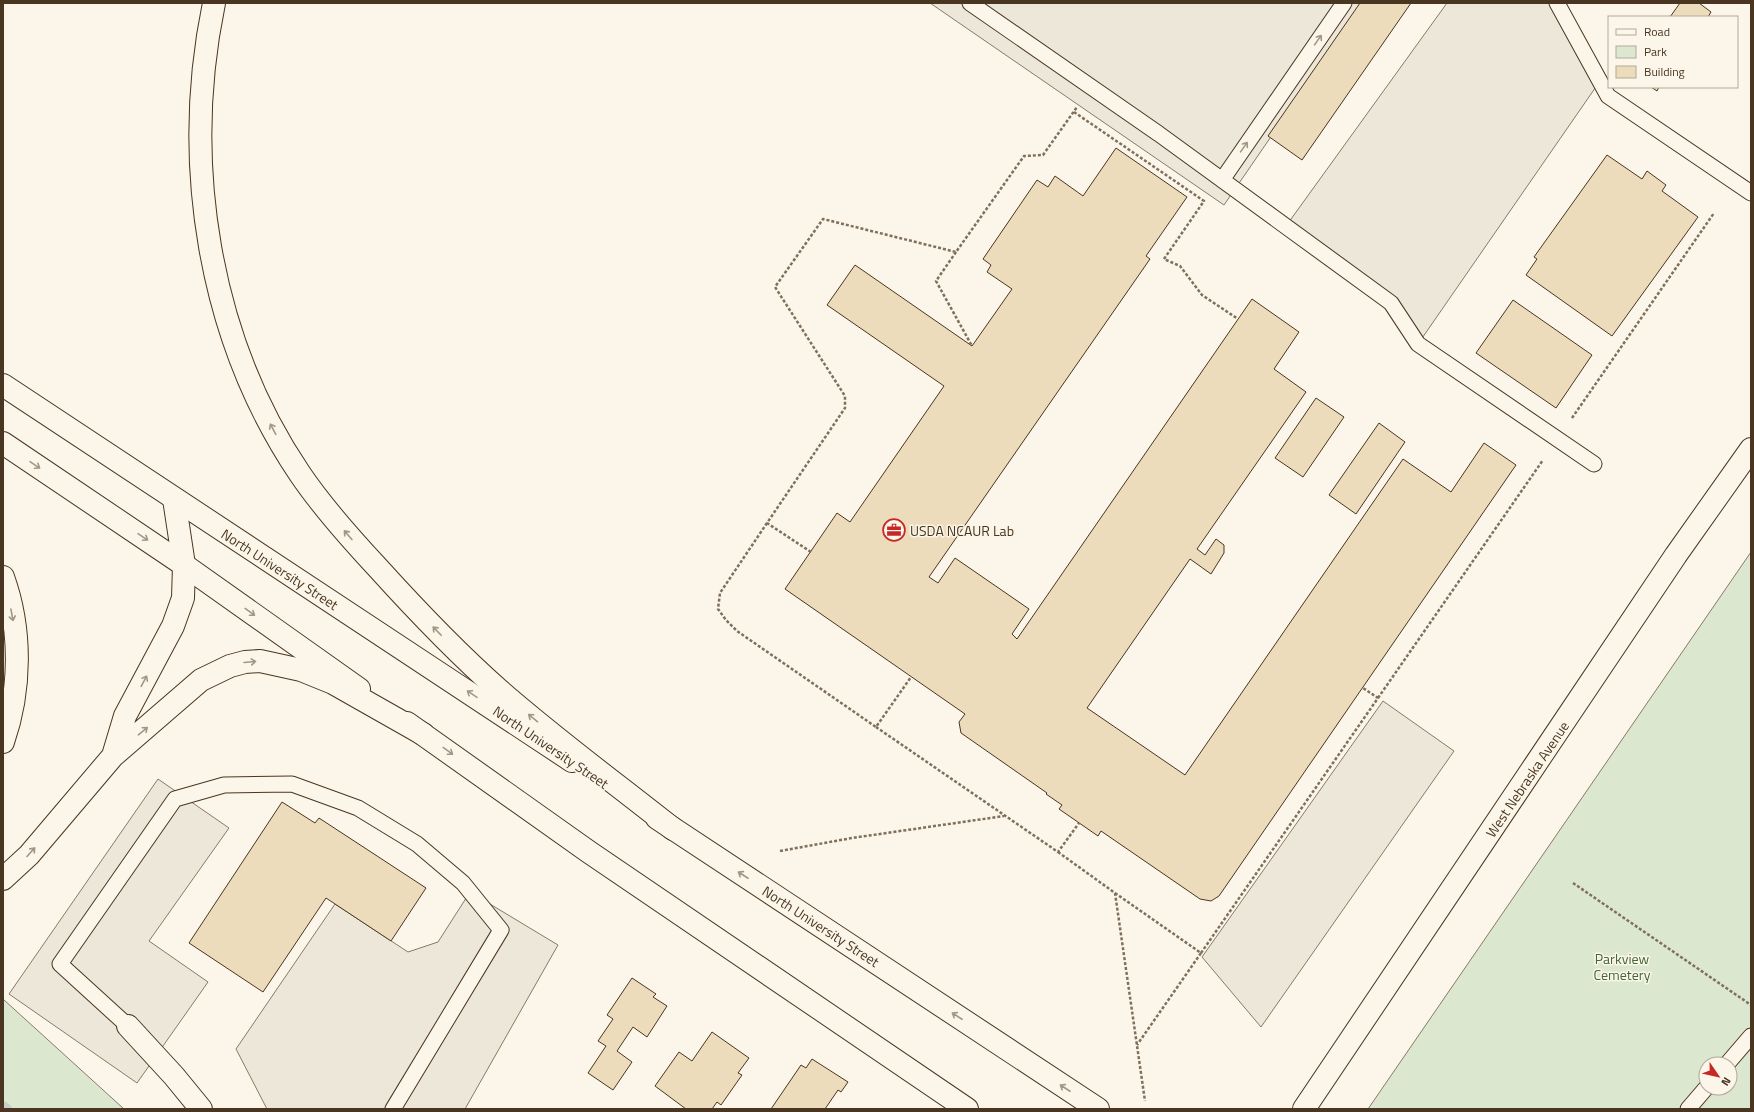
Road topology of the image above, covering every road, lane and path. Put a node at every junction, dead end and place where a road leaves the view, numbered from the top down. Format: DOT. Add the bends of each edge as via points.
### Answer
graph roads {
  1 [pos="214,3"];
  2 [pos="970,3"];
  3 [pos="1344,3"];
  4 [pos="1557,3"];
  5 [pos="1092,87"];
  6 [pos="1074,112"];
  7 [pos="1222,180"];
  8 [pos="1751,193"];
  9 [pos="956,252"];
  10 [pos="1238,319"];
  11 [pos="972,346"];
  12 [pos="3,385"];
  13 [pos="3,443"];
  14 [pos="1751,449"];
  15 [pos="1594,464"];
  16 [pos="174,499"];
  17 [pos="767,523"];
  18 [pos="811,552"];
  19 [pos="184,565"];
  20 [pos="3,577"];
  21 [pos="911,677"];
  22 [pos="1363,688"];
  23 [pos="876,727"];
  24 [pos="422,734"];
  25 [pos="3,742"];
  26 [pos="113,756"];
  27 [pos="1004,816"];
  28 [pos="1079,823"];
  29 [pos="673,829"];
  30 [pos="780,851"];
  31 [pos="1058,852"];
  32 [pos="3,879"];
  33 [pos="1573,883"];
  34 [pos="1115,893"];
  35 [pos="1201,953"];
  36 [pos="1751,1005"];
  37 [pos="128,1026"];
  38 [pos="1751,1036"];
  39 [pos="1137,1045"];
  40 [pos="1734,1056"];
  41 [pos="1699,1096"];
  42 [pos="1145,1101"];
  43 [pos="201,1109"];
  44 [pos="394,1109"];
  45 [pos="967,1109"];
  46 [pos="1098,1109"];
  47 [pos="1304,1109"];
  48 [pos="1688,1109"];
  29 -- 1 [label="main road, one-way" via="502,692 442,636 343,529 300,474 274,432 236,344 222,298 207,232 200,168 200,122 203,67"];
  2 -- 5 [label="lane"];
  7 -- 3 [label="lane, one-way"];
  4 -- 8 [label="lane" via="1608,96"];
  5 -- 6 [label="path"];
  5 -- 7 [label="lane"];
  6 -- 9 [label="path" via="1043,155 1024,156"];
  6 -- 10 [label="path" via="1204,201 1164,259 1180,266 1202,295"];
  7 -- 15 [label="lane" via="1391,303 1418,344"];
  9 -- 11 [label="path" via="936,281"];
  9 -- 17 [label="path" via="823,219 774,288 845,396 846,408"];
  12 -- 16 [label="main road, North University Street"];
  13 -- 19 [label="main road, one-way"];
  14 -- 47 [label="main road, West Nebraska Avenue" via="1672,562"];
  16 -- 19 [label="main road"];
  29 -- 16 [label="main road, North University Street, one-way"];
  17 -- 18 [label="path"];
  17 -- 23 [label="path" via="720,593 718,609 737,631"];
  19 -- 24 [label="main road, one-way"];
  26 -- 19 [label="main road, one-way" via="125,716 179,611 185,587"];
  20 -- 25 [label="main road, one-way" via="16,640 16,674 10,722"];
  21 -- 23 [label="path"];
  22 -- 35 [label="path" via="1378,698"];
  23 -- 27 [label="path"];
  26 -- 24 [label="main road, one-way" via="200,680 224,668 245,662 288,666 316,675"];
  24 -- 45 [label="main road, one-way" via="589,852"];
  32 -- 26 [label="main road, one-way" via="29,855"];
  27 -- 30 [label="path"];
  27 -- 31 [label="path"];
  28 -- 31 [label="path"];
  46 -- 29 [label="main road, North University Street, one-way"];
  31 -- 34 [label="path"];
  33 -- 36 [label="path"];
  34 -- 35 [label="path"];
  34 -- 39 [label="path"];
  35 -- 39 [label="path"];
  37 -- 43 [label="main road"];
  37 -- 44 [label="lane" via="60,964 175,799 224,785 292,784 358,808 417,844 463,883 501,930"];
  38 -- 40 [label="lane"];
  39 -- 42 [label="path"];
  41 -- 48 [label="lane"];
}
